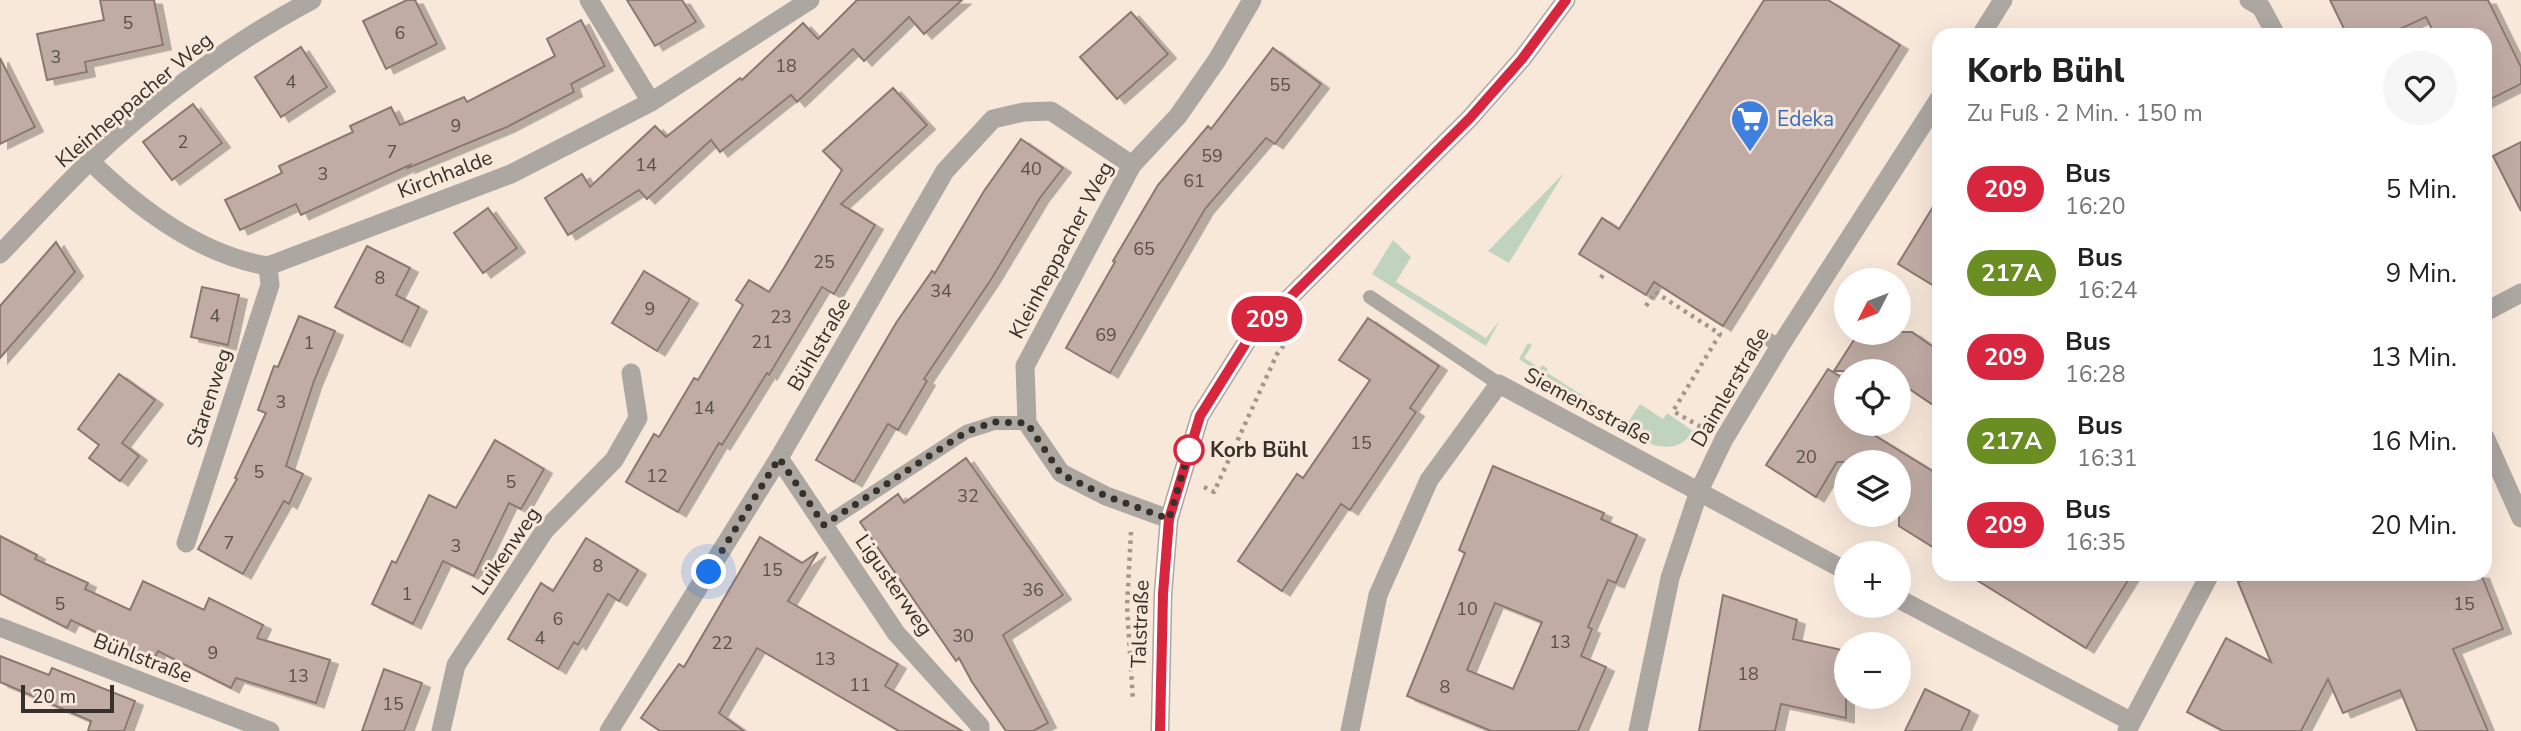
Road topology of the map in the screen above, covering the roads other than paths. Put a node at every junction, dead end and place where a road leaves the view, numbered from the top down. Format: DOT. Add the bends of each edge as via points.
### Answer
graph roads {
  1 [pos="312,0"];
  2 [pos="589,0"];
  3 [pos="810,0"];
  4 [pos="1252,0"];
  5 [pos="1566,0"];
  6 [pos="2003,0"];
  7 [pos="2249,0"];
  8 [pos="1985,28"];
  9 [pos="2272,28"];
  10 [pos="651,102"];
  11 [pos="1932,109"];
  12 [pos="90,161"];
  13 [pos="1132,165"];
  14 [pos="0,254"];
  15 [pos="268,266"];
  16 [pos="2521,293"];
  17 [pos="1370,297"];
  18 [pos="2492,308"];
  19 [pos="631,373"];
  20 [pos="1499,384"];
  21 [pos="1027,423"];
  22 [pos="2492,453"];
  23 [pos="779,458"];
  24 [pos="1699,491"];
  25 [pos="1169,519"];
  26 [pos="2521,519"];
  27 [pos="824,525"];
  28 [pos="186,543"];
  29 [pos="1834,564"];
  30 [pos="2206,581"];
  31 [pos="1911,606"];
  32 [pos="0,627"];
  33 [pos="2128,726"];
  34 [pos="271,731"];
  35 [pos="441,731"];
  36 [pos="610,731"];
  37 [pos="980,731"];
  38 [pos="1160,731"];
  39 [pos="1350,731"];
  40 [pos="1638,731"];
  1 -- 12 [label="street, Kleinheppacher Weg" via="230,49"];
  2 -- 10 [label="street"];
  3 -- 10 [label="street, Kirchhalde"];
  4 -- 13 [label="street, Kleinheppacher Weg" via="1178,116"];
  5 -- 25 [label="street, Talstraße" via="1470,118 1249,338 1200,416"];
  6 -- 8 [label="street"];
  7 -- 9 [label="street" via="2261,7"];
  10 -- 15 [label="street, Kirchhalde" via="510,174"];
  11 -- 24 [label="street, Daimlerstraße" via="1772,341"];
  12 -- 14 [label="street, Kleinheppacher Weg"];
  12 -- 15 [label="street" via="155,218 238,261"];
  13 -- 21 [label="street, Kleinheppacher Weg" via="1025,366"];
  13 -- 23 [label="street, Bühlstraße" via="1051,111 993,119 945,171"];
  15 -- 28 [label="street, Starenweg" via="270,285"];
  16 -- 18 [label="street"];
  17 -- 20 [label="lane"];
  19 -- 35 [label="street, Luikenweg" via="638,418 614,460 545,530 456,665"];
  20 -- 24 [label="street, Siemensstraße"];
  20 -- 39 [label="street, Siemensstraße" via="1429,480 1378,595"];
  21 -- 25 [label="street" via="1061,474"];
  21 -- 27 [label="lane" via="994,422 966,432"];
  22 -- 26 [label="street"];
  23 -- 27 [label="street, Ligusterweg"];
  23 -- 36 [label="street, Bühlstraße"];
  24 -- 29 [label="street, Siemensstraße"];
  24 -- 40 [label="street, Daimlerstraße" via="1670,578"];
  25 -- 38 [label="street, Talstraße"];
  27 -- 37 [label="street, Ligusterweg" via="896,633"];
  30 -- 33 [label="street"];
  31 -- 33 [label="street"];
  32 -- 34 [label="street, Bühlstraße"];
}
